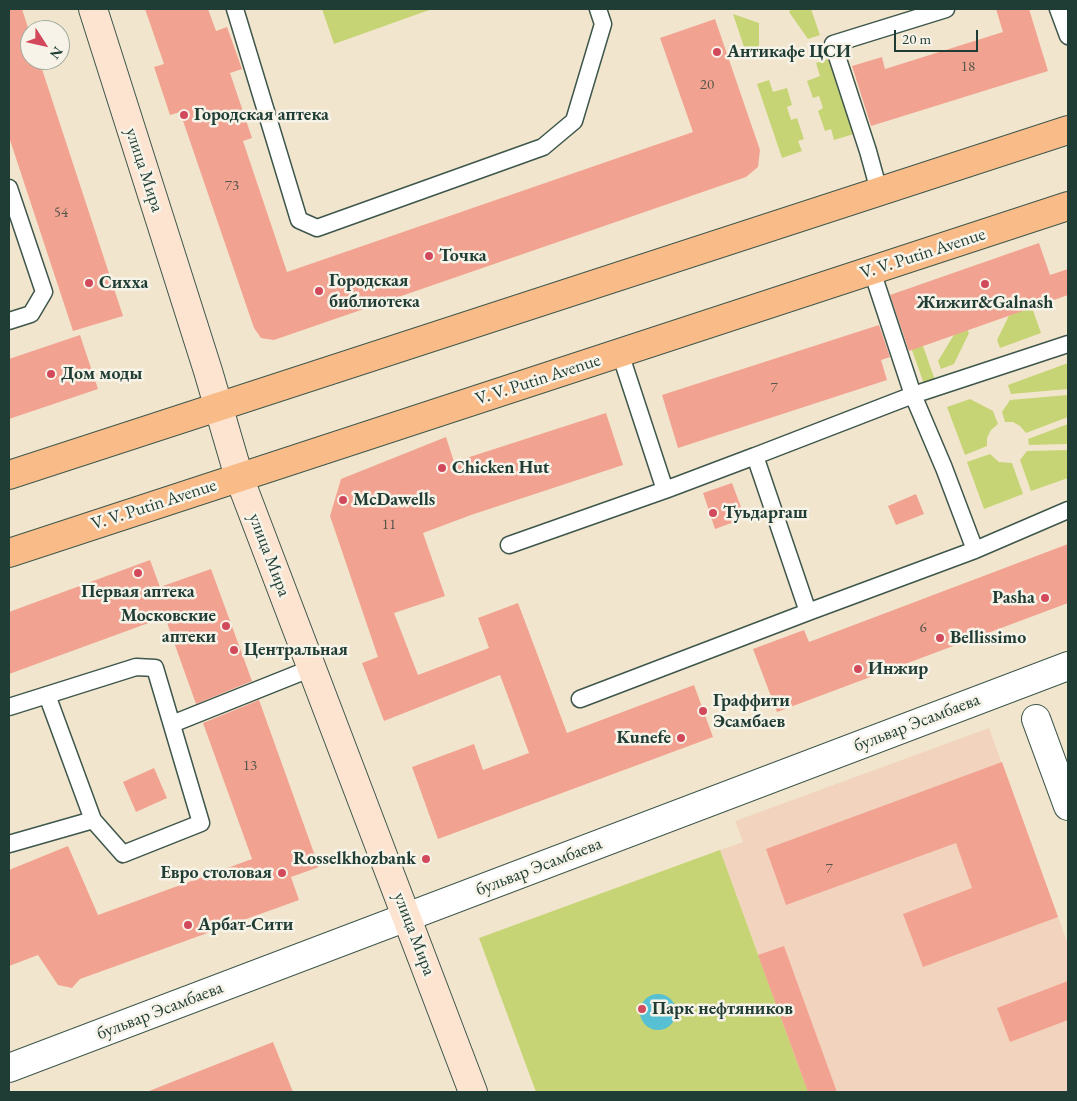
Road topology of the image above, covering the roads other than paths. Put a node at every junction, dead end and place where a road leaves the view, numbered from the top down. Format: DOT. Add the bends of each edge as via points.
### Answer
graph roads {
  1 [pos="93,9"];
  2 [pos="235,9"];
  3 [pos="598,9"];
  4 [pos="946,9"];
  5 [pos="1058,9"];
  6 [pos="1068,36"];
  7 [pos="1068,130"];
  8 [pos="9,188"];
  9 [pos="879,191"];
  10 [pos="1068,206"];
  11 [pos="872,271"];
  12 [pos="9,321"];
  13 [pos="1068,344"];
  14 [pos="620,353"];
  15 [pos="912,395"];
  16 [pos="218,406"];
  17 [pos="755,456"];
  18 [pos="9,475"];
  19 [pos="239,477"];
  20 [pos="665,490"];
  21 [pos="1068,510"];
  22 [pos="509,545"];
  23 [pos="975,550"];
  24 [pos="9,553"];
  25 [pos="808,612"];
  26 [pos="1068,666"];
  27 [pos="312,668"];
  28 [pos="47,695"];
  29 [pos="580,699"];
  30 [pos="9,707"];
  31 [pos="1036,719"];
  32 [pos="172,724"];
  33 [pos="1068,806"];
  34 [pos="94,820"];
  35 [pos="9,842"];
  36 [pos="408,917"];
  37 [pos="9,1068"];
  38 [pos="473,1092"];
  1 -- 16 [label="main road, улица Мира"];
  2 -- 3 [label="lane" via="299,220 317,228 543,147 574,121 603,24"];
  4 -- 9 [label="lane" via="833,44"];
  5 -- 6 [label="lane"];
  7 -- 9 [label="main road"];
  8 -- 12 [label="lane" via="44,292 31,314"];
  9 -- 16 [label="main road"];
  10 -- 11 [label="main road, V. V. Putin Avenue"];
  11 -- 14 [label="main road, V. V. Putin Avenue"];
  11 -- 15 [label="lane"];
  13 -- 15 [label="lane"];
  14 -- 19 [label="main road, V. V. Putin Avenue"];
  14 -- 20 [label="lane"];
  15 -- 17 [label="lane"];
  15 -- 23 [label="lane"];
  16 -- 18 [label="main road"];
  16 -- 19 [label="main road, улица Мира"];
  17 -- 20 [label="lane"];
  17 -- 25 [label="lane"];
  19 -- 24 [label="main road, V. V. Putin Avenue"];
  19 -- 27 [label="main road, улица Мира"];
  20 -- 22 [label="lane"];
  21 -- 23 [label="lane"];
  23 -- 25 [label="lane"];
  25 -- 29 [label="lane"];
  26 -- 36 [label="street, бульвар Эсамбаева"];
  27 -- 32 [label="lane"];
  27 -- 36 [label="main road, улица Мира"];
  28 -- 30 [label="lane"];
  28 -- 32 [label="lane" via="136,667 155,668"];
  28 -- 34 [label="lane"];
  31 -- 33 [label="street"];
  32 -- 34 [label="lane" via="201,823 123,854"];
  34 -- 35 [label="lane"];
  36 -- 37 [label="street, бульвар Эсамбаева"];
  36 -- 38 [label="main road, улица Мира"];
}
